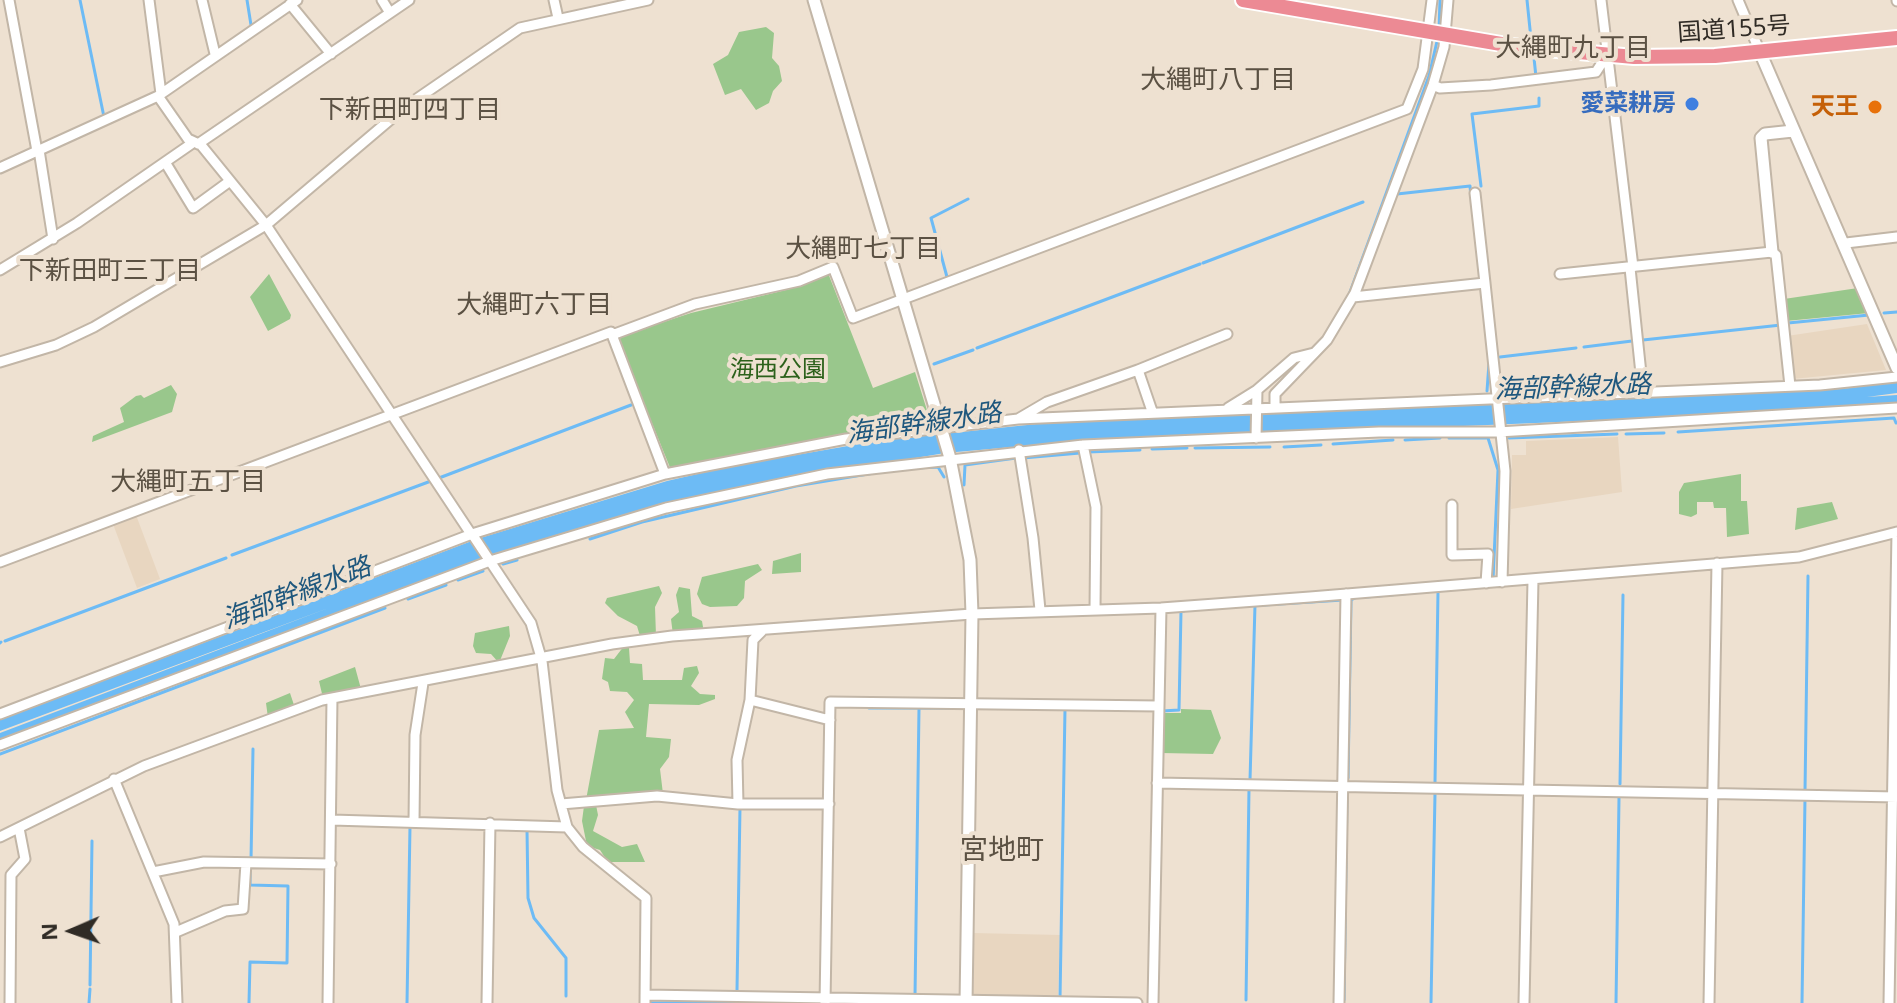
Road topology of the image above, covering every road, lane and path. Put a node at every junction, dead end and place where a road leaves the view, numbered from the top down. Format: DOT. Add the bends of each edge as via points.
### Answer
graph roads {
  1 [pos="9,0"];
  2 [pos="149,0"];
  3 [pos="202,0"];
  4 [pos="382,0"];
  5 [pos="409,0"];
  6 [pos="554,0"];
  7 [pos="648,0"];
  8 [pos="814,0"];
  9 [pos="1243,0"];
  10 [pos="1432,0"];
  11 [pos="1448,0"];
  12 [pos="1601,0"];
  13 [pos="1738,0"];
  14 [pos="292,2"];
  15 [pos="390,13"];
  16 [pos="558,18"];
  17 [pos="1440,34"];
  18 [pos="1897,38"];
  19 [pos="1760,52"];
  20 [pos="215,54"];
  21 [pos="331,54"];
  22 [pos="1607,55"];
  23 [pos="1433,85"];
  24 [pos="160,95"];
  25 [pos="1419,100"];
  26 [pos="1793,131"];
  27 [pos="196,143"];
  28 [pos="38,151"];
  29 [pos="165,162"];
  30 [pos="0,168"];
  31 [pos="230,181"];
  32 [pos="1475,193"];
  33 [pos="266,225"];
  34 [pos="1897,237"];
  35 [pos="53,239"];
  36 [pos="1846,243"];
  37 [pos="1772,252"];
  38 [pos="1631,268"];
  39 [pos="0,270"];
  40 [pos="1560,274"];
  41 [pos="1485,283"];
  42 [pos="1353,297"];
  43 [pos="903,299"];
  44 [pos="1227,334"];
  45 [pos="612,335"];
  46 [pos="1317,352"];
  47 [pos="0,362"];
  48 [pos="1897,368"];
  49 [pos="1138,370"];
  50 [pos="1897,377"];
  51 [pos="1790,386"];
  52 [pos="1257,390"];
  53 [pos="1643,393"];
  54 [pos="1497,398"];
  55 [pos="1275,407"];
  56 [pos="1897,408"];
  57 [pos="1226,409"];
  58 [pos="1255,410"];
  59 [pos="1152,411"];
  60 [pos="392,415"];
  61 [pos="1018,419"];
  62 [pos="942,429"];
  63 [pos="1498,432"];
  64 [pos="1256,437"];
  65 [pos="1083,445"];
  66 [pos="1019,450"];
  67 [pos="950,457"];
  68 [pos="665,474"];
  69 [pos="1452,505"];
  70 [pos="1897,532"];
  71 [pos="473,535"];
  72 [pos="489,560"];
  73 [pos="0,562"];
  74 [pos="1717,563"];
  75 [pos="1533,580"];
  76 [pos="1502,582"];
  77 [pos="1486,583"];
  78 [pos="1346,594"];
  79 [pos="1161,608"];
  80 [pos="1095,609"];
  81 [pos="1040,610"];
  82 [pos="972,614"];
  83 [pos="762,631"];
  84 [pos="740,632"];
  85 [pos="753,640"];
  86 [pos="542,661"];
  87 [pos="423,683"];
  88 [pos="332,698"];
  89 [pos="750,700"];
  90 [pos="971,703"];
  91 [pos="1158,706"];
  92 [pos="0,714"];
  93 [pos="830,720"];
  94 [pos="0,745"];
  95 [pos="114,779"];
  96 [pos="1157,783"];
  97 [pos="1343,787"];
  98 [pos="1528,790"];
  99 [pos="1713,793"];
  100 [pos="1894,797"];
  101 [pos="561,804"];
  102 [pos="738,804"];
  103 [pos="829,804"];
  104 [pos="332,820"];
  105 [pos="414,822"];
  106 [pos="490,823"];
  107 [pos="567,827"];
  108 [pos="19,828"];
  109 [pos="0,837"];
  110 [pos="246,863"];
  111 [pos="331,864"];
  112 [pos="153,872"];
  113 [pos="176,932"];
  114 [pos="645,999"];
  115 [pos="825,1001"];
  116 [pos="966,1002"];
  117 [pos="10,1003"];
  118 [pos="177,1003"];
  119 [pos="328,1003"];
  120 [pos="487,1003"];
  121 [pos="1137,1003"];
  122 [pos="1153,1003"];
  123 [pos="1339,1003"];
  124 [pos="1524,1003"];
  125 [pos="1709,1003"];
  126 [pos="1889,1003"];
  1 -- 28 [label="street"];
  2 -- 24 [label="street"];
  3 -- 20 [label="street"];
  4 -- 15 [label="street"];
  5 -- 15 [label="street"];
  6 -- 16 [label="street"];
  7 -- 16 [label="street"];
  8 -- 43 [label="street"];
  9 -- 17 [label="highway, 国道155号"];
  10 -- 17 [label="street"];
  11 -- 17 [label="street"];
  12 -- 22 [label="street"];
  13 -- 19 [label="street"];
  14 -- 20 [label="street"];
  14 -- 21 [label="street"];
  15 -- 21 [label="street"];
  16 -- 33 [label="street" via="520,28 405,107"];
  17 -- 22 [label="highway, 国道155号"];
  17 -- 23 [label="street"];
  17 -- 25 [label="street" via="1423,69"];
  18 -- 19 [label="highway, 国道155号"];
  19 -- 22 [label="highway, 国道155号"];
  19 -- 26 [label="street"];
  20 -- 24 [label="street"];
  21 -- 27 [label="street"];
  22 -- 23 [label="street" via="1596,72 1491,85"];
  22 -- 38 [label="street"];
  23 -- 25 [label="street"];
  24 -- 27 [label="street"];
  24 -- 28 [label="street"];
  25 -- 42 [label="street"];
  25 -- 43 [label="street" via="1407,109"];
  26 -- 36 [label="street"];
  26 -- 37 [label="street" via="1761,138"];
  27 -- 29 [label="street"];
  27 -- 31 [label="street"];
  28 -- 30 [label="street"];
  28 -- 35 [label="street"];
  29 -- 31 [label="street" via="193,208"];
  29 -- 35 [label="street"];
  31 -- 33 [label="street"];
  32 -- 41 [label="street"];
  33 -- 47 [label="street" via="94,327"];
  33 -- 60 [label="street"];
  34 -- 36 [label="street"];
  35 -- 39 [label="street"];
  36 -- 48 [label="street"];
  37 -- 38 [label="street"];
  37 -- 51 [label="street"];
  38 -- 40 [label="street"];
  38 -- 53 [label="street"];
  41 -- 42 [label="street"];
  41 -- 54 [label="street"];
  42 -- 46 [label="street"];
  43 -- 45 [label="street" via="853,318 833,267 799,281 695,304"];
  43 -- 62 [label="street"];
  44 -- 49 [label="street"];
  45 -- 60 [label="street"];
  45 -- 68 [label="street"];
  46 -- 52 [label="street" via="1294,358"];
  46 -- 55 [label="street" via="1275,394"];
  49 -- 59 [label="street"];
  49 -- 61 [label="street" via="1047,402"];
  50 -- 51 [label="street"];
  51 -- 53 [label="street"];
  52 -- 57 [label="street"];
  52 -- 58 [label="street"];
  53 -- 54 [label="street"];
  54 -- 55 [label="street"];
  54 -- 63 [label="street"];
  55 -- 58 [label="street"];
  56 -- 63 [label="street"];
  57 -- 58 [label="street"];
  57 -- 59 [label="street"];
  58 -- 64 [label="street"];
  59 -- 61 [label="street"];
  60 -- 71 [label="street"];
  60 -- 73 [label="street"];
  61 -- 62 [label="street"];
  62 -- 67 [label="street"];
  62 -- 68 [label="street" via="846,439"];
  63 -- 64 [label="street"];
  63 -- 76 [label="street" via="1505,471"];
  64 -- 65 [label="street"];
  65 -- 66 [label="street"];
  65 -- 80 [label="street" via="1096,507"];
  66 -- 67 [label="street"];
  66 -- 81 [label="street"];
  67 -- 72 [label="street" via="727,492"];
  67 -- 82 [label="street" via="970,560"];
  68 -- 71 [label="street"];
  69 -- 77 [label="street" via="1452,555 1488,554"];
  70 -- 74 [label="street" via="1799,557"];
  70 -- 100 [label="street"];
  71 -- 72 [label="street"];
  71 -- 92 [label="street"];
  72 -- 86 [label="street" via="531,623"];
  72 -- 94 [label="street"];
  74 -- 75 [label="street"];
  74 -- 99 [label="street"];
  75 -- 76 [label="street"];
  75 -- 98 [label="street"];
  76 -- 77 [label="street"];
  77 -- 78 [label="street"];
  78 -- 79 [label="street"];
  78 -- 97 [label="street"];
  79 -- 80 [label="street"];
  79 -- 91 [label="street"];
  80 -- 81 [label="street"];
  81 -- 82 [label="street"];
  82 -- 83 [label="street"];
  82 -- 90 [label="street"];
  83 -- 84 [label="street"];
  83 -- 85 [label="street"];
  84 -- 85 [label="street"];
  84 -- 86 [label="street" via="612,644"];
  85 -- 89 [label="street"];
  86 -- 87 [label="street"];
  86 -- 101 [label="street"];
  87 -- 88 [label="street"];
  87 -- 105 [label="street" via="415,735"];
  88 -- 95 [label="street"];
  88 -- 104 [label="street"];
  89 -- 93 [label="street"];
  89 -- 102 [label="street" via="737,760"];
  90 -- 91 [label="street"];
  90 -- 93 [label="street" via="830,702"];
  90 -- 116 [label="street"];
  91 -- 96 [label="street"];
  93 -- 103 [label="street"];
  95 -- 108 [label="street"];
  95 -- 112 [label="street"];
  96 -- 97 [label="street"];
  96 -- 122 [label="street"];
  97 -- 98 [label="street"];
  97 -- 123 [label="street"];
  98 -- 99 [label="street"];
  98 -- 124 [label="street"];
  99 -- 100 [label="street"];
  99 -- 125 [label="street"];
  100 -- 126 [label="street"];
  101 -- 102 [label="street" via="657,796"];
  101 -- 107 [label="street"];
  102 -- 103 [label="street"];
  103 -- 115 [label="street"];
  104 -- 105 [label="street"];
  104 -- 111 [label="street"];
  105 -- 106 [label="street"];
  106 -- 107 [label="street"];
  106 -- 120 [label="street"];
  107 -- 114 [label="street" via="583,847 646,898"];
  108 -- 109 [label="street"];
  108 -- 117 [label="street" via="25,859 11,875"];
  110 -- 111 [label="street"];
  110 -- 112 [label="street" via="204,862"];
  110 -- 113 [label="street" via="243,909"];
  111 -- 119 [label="street"];
  112 -- 113 [label="street"];
  113 -- 118 [label="street"];
  114 -- 115 [label="street"];
  115 -- 116 [label="street"];
  116 -- 121 [label="street"];
}
